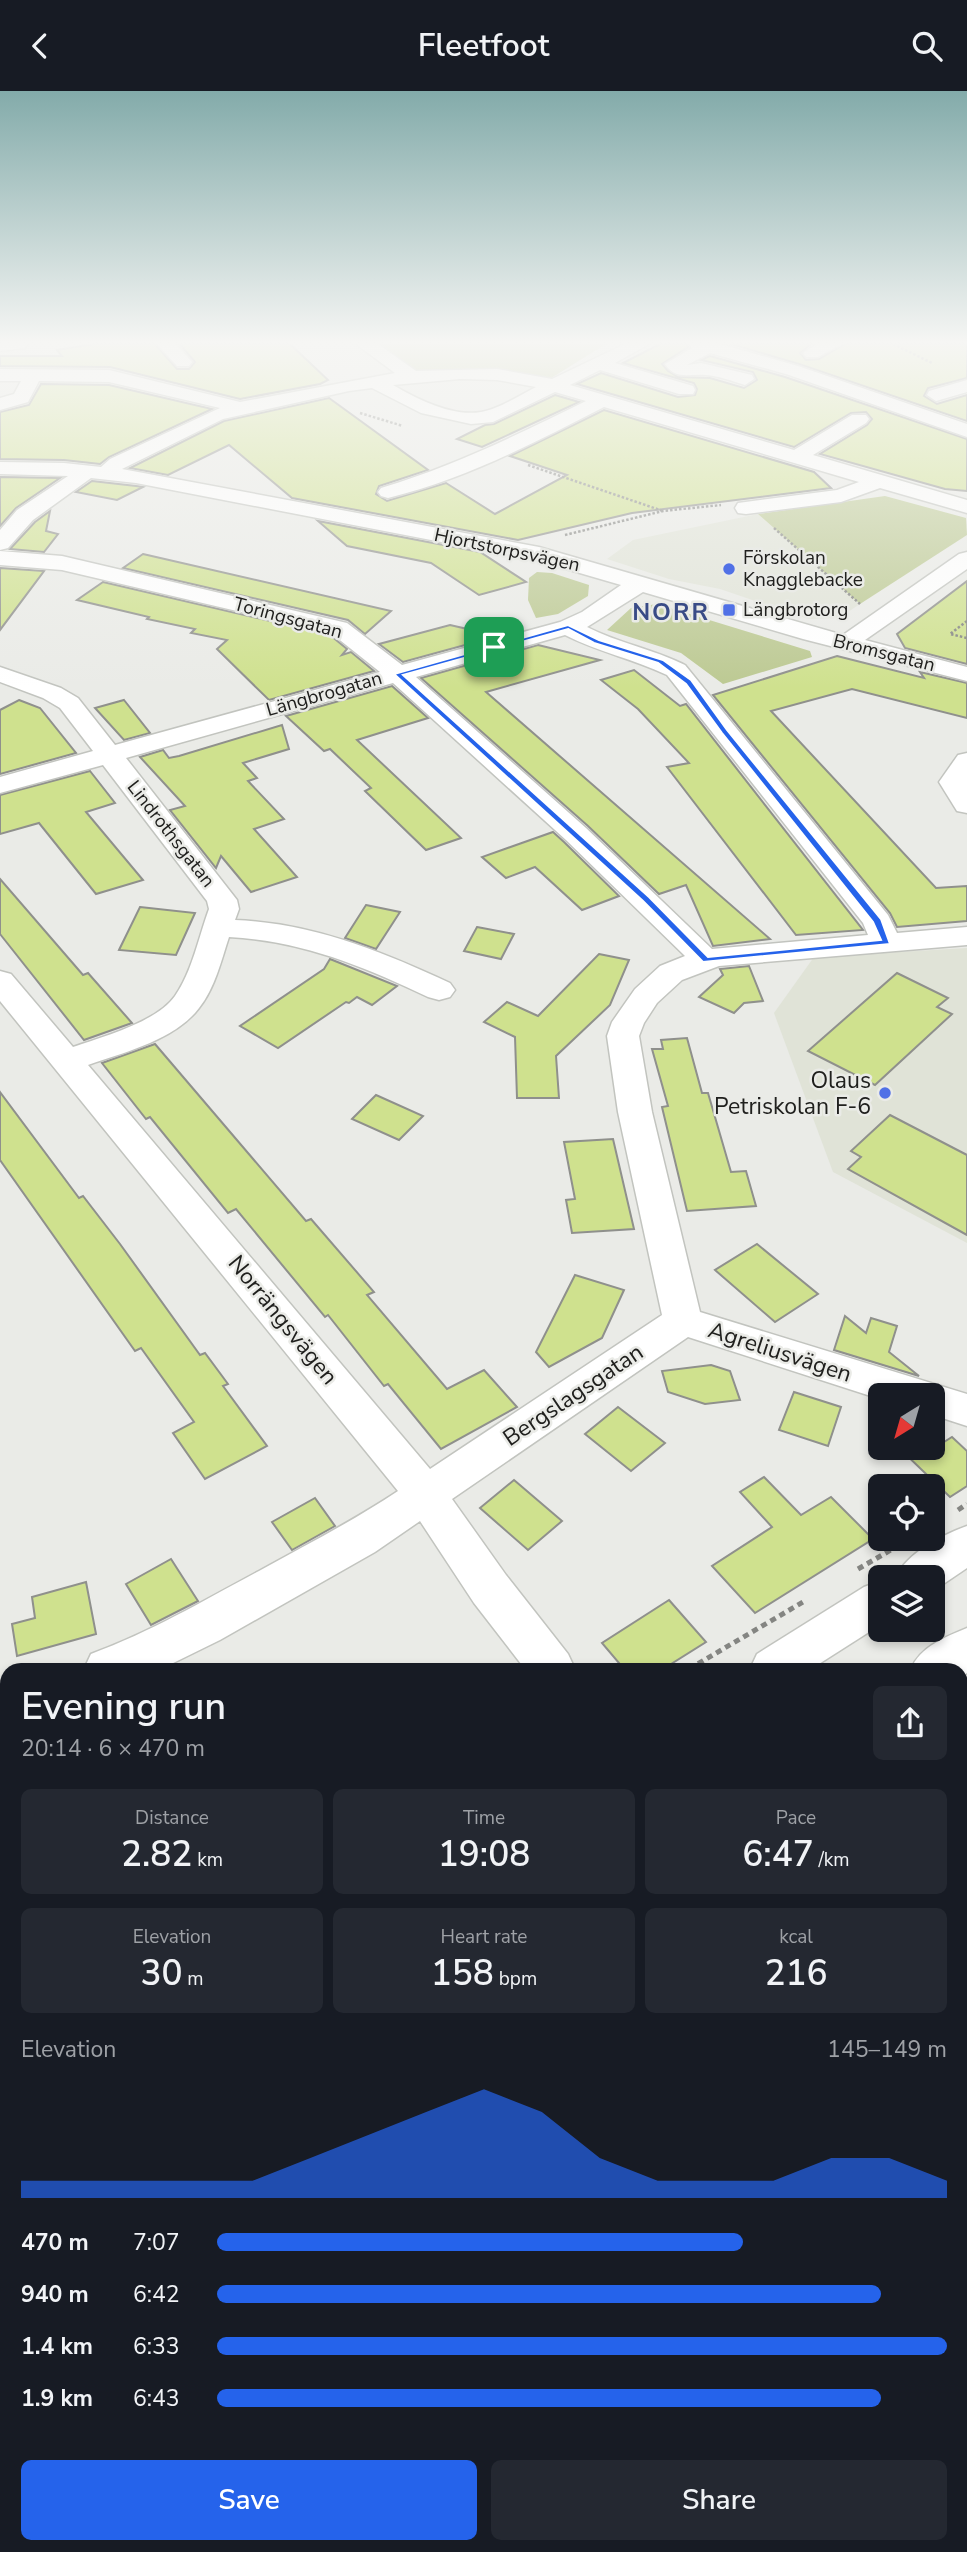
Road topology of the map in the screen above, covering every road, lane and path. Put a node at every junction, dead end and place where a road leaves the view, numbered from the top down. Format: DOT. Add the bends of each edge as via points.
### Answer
graph roads {
  1 [pos="126,459"];
  2 [pos="484,459"];
  3 [pos="797,459"];
  4 [pos="0,468"];
  5 [pos="98,472"];
  6 [pos="877,482"];
  7 [pos="388,492"];
  8 [pos="967,507"];
  9 [pos="746,508"];
  10 [pos="0,544"];
  11 [pos="515,549"];
  12 [pos="0,558"];
  13 [pos="967,559"];
  14 [pos="639,584"];
  15 [pos="858,611"];
  16 [pos="967,621"];
  17 [pos="568,627"];
  18 [pos="967,638"];
  19 [pos="848,643"];
  20 [pos="0,674"];
  21 [pos="397,674"];
  22 [pos="967,674"];
  23 [pos="108,754"];
  24 [pos="967,761"];
  25 [pos="0,785"];
  26 [pos="967,805"];
  27 [pos="217,928"];
  28 [pos="967,936"];
  29 [pos="887,943"];
  30 [pos="706,960"];
  31 [pos="0,981"];
  32 [pos="439,990"];
  33 [pos="13,1019"];
  34 [pos="69,1060"];
  35 [pos="683,1321"];
  36 [pos="880,1383"];
  37 [pos="945,1403"];
  38 [pos="967,1410"];
  39 [pos="426,1496"];
  40 [pos="967,1545"];
  41 [pos="936,1565"];
  42 [pos="868,1609"];
  43 [pos="967,1649"];
  44 [pos="124,1663"];
  45 [pos="547,1663"];
  46 [pos="782,1663"];
  47 [pos="944,1663"];
  1 -- 5 [label="street"];
  2 -- 7 [label="street"];
  3 -- 6 [label="street"];
  4 -- 5 [label="street, Hjortstorpsvägen"];
  5 -- 10 [label="street" via="24,515"];
  5 -- 11 [label="street, Hjortstorpsvägen"];
  6 -- 8 [label="street"];
  6 -- 9 [label="street" via="841,495"];
  9 -- 11 [label="path" via="737,503 663,511"];
  9 -- 15 [label="path" via="860,604"];
  11 -- 14 [label="street, Hjortstorpsvägen"];
  12 -- 21 [label="street, Toringsgatan" via="62,562 339,628"];
  13 -- 19 [label="street"];
  14 -- 17 [label="street, Längbrogatan"];
  14 -- 19 [label="street, Bromsgatan"];
  16 -- 18 [label="path" via="950,634"];
  17 -- 21 [label="street, Längbrogatan"];
  17 -- 29 [label="street" via="597,642 660,662 688,682 877,921"];
  19 -- 22 [label="street, Bromsgatan"];
  20 -- 23 [label="street, Lindrothsgatan" via="69,703"];
  21 -- 23 [label="street, Längbrogatan"];
  21 -- 30 [label="street, Toringsgatan" via="646,899"];
  23 -- 25 [label="street, Längbrogatan"];
  23 -- 27 [label="street, Lindrothsgatan" via="222,900 224,909"];
  24 -- 26 [label="street" via="953,782"];
  27 -- 32 [label="street" via="314,940"];
  27 -- 34 [label="street, Lindrothsgatan" via="188,1001 172,1017"];
  28 -- 29 [label="street"];
  29 -- 30 [label="street"];
  30 -- 35 [label="street" via="671,973 646,996 623,1037 635,1112"];
  31 -- 33 [label="street, Norrängsvägen"];
  33 -- 34 [label="street, Norrängsvägen"];
  34 -- 39 [label="street, Norrängsvägen"];
  35 -- 36 [label="street, Agreliusvägen"];
  35 -- 39 [label="street, Bergslagsgatan"];
  37 -- 38 [label="street"];
  39 -- 44 [label="street, Bergslagsgatan" via="360,1539 204,1626"];
  39 -- 45 [label="street, Norrängsvägen"];
  40 -- 41 [label="street"];
  42 -- 46 [label="street"];
  43 -- 47 [label="street"];
}
